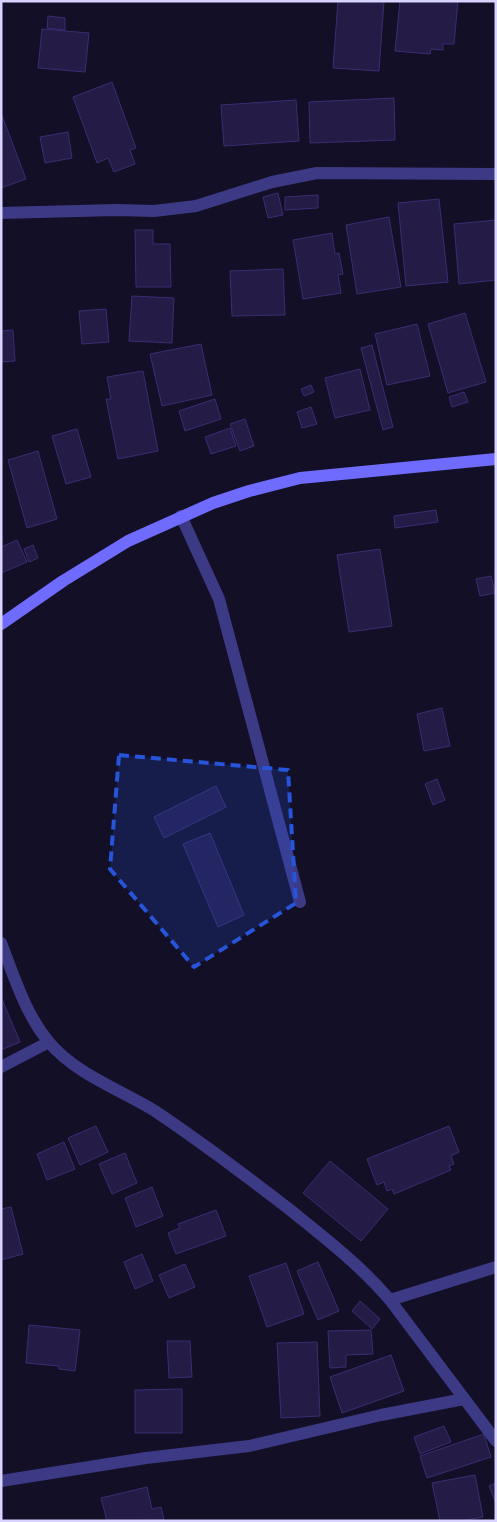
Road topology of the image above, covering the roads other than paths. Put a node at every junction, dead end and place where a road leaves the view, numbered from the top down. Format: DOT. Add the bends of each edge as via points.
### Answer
graph roads {
  1 [pos="496,174"];
  2 [pos="1,213"];
  3 [pos="496,459"];
  4 [pos="180,516"];
  5 [pos="1,624"];
  6 [pos="300,902"];
  7 [pos="1,943"];
  8 [pos="48,1042"];
  9 [pos="1,1067"];
  10 [pos="496,1268"];
  11 [pos="390,1300"];
  12 [pos="464,1400"];
  13 [pos="496,1441"];
  14 [pos="1,1480"];
  1 -- 2 [label="street" via="317,173 272,182 196,206 154,211"];
  3 -- 4 [label="main road" via="300,478 249,491"];
  4 -- 5 [label="main road" via="128,541 63,580"];
  4 -- 6 [label="street" via="219,599"];
  7 -- 8 [label="street" via="33,1020"];
  8 -- 9 [label="street"];
  8 -- 11 [label="street" via="84,1072 153,1110 230,1163 330,1242 371,1278"];
  10 -- 11 [label="street"];
  11 -- 12 [label="street"];
  12 -- 13 [label="street"];
  12 -- 14 [label="street" via="381,1415 249,1446"];
}
